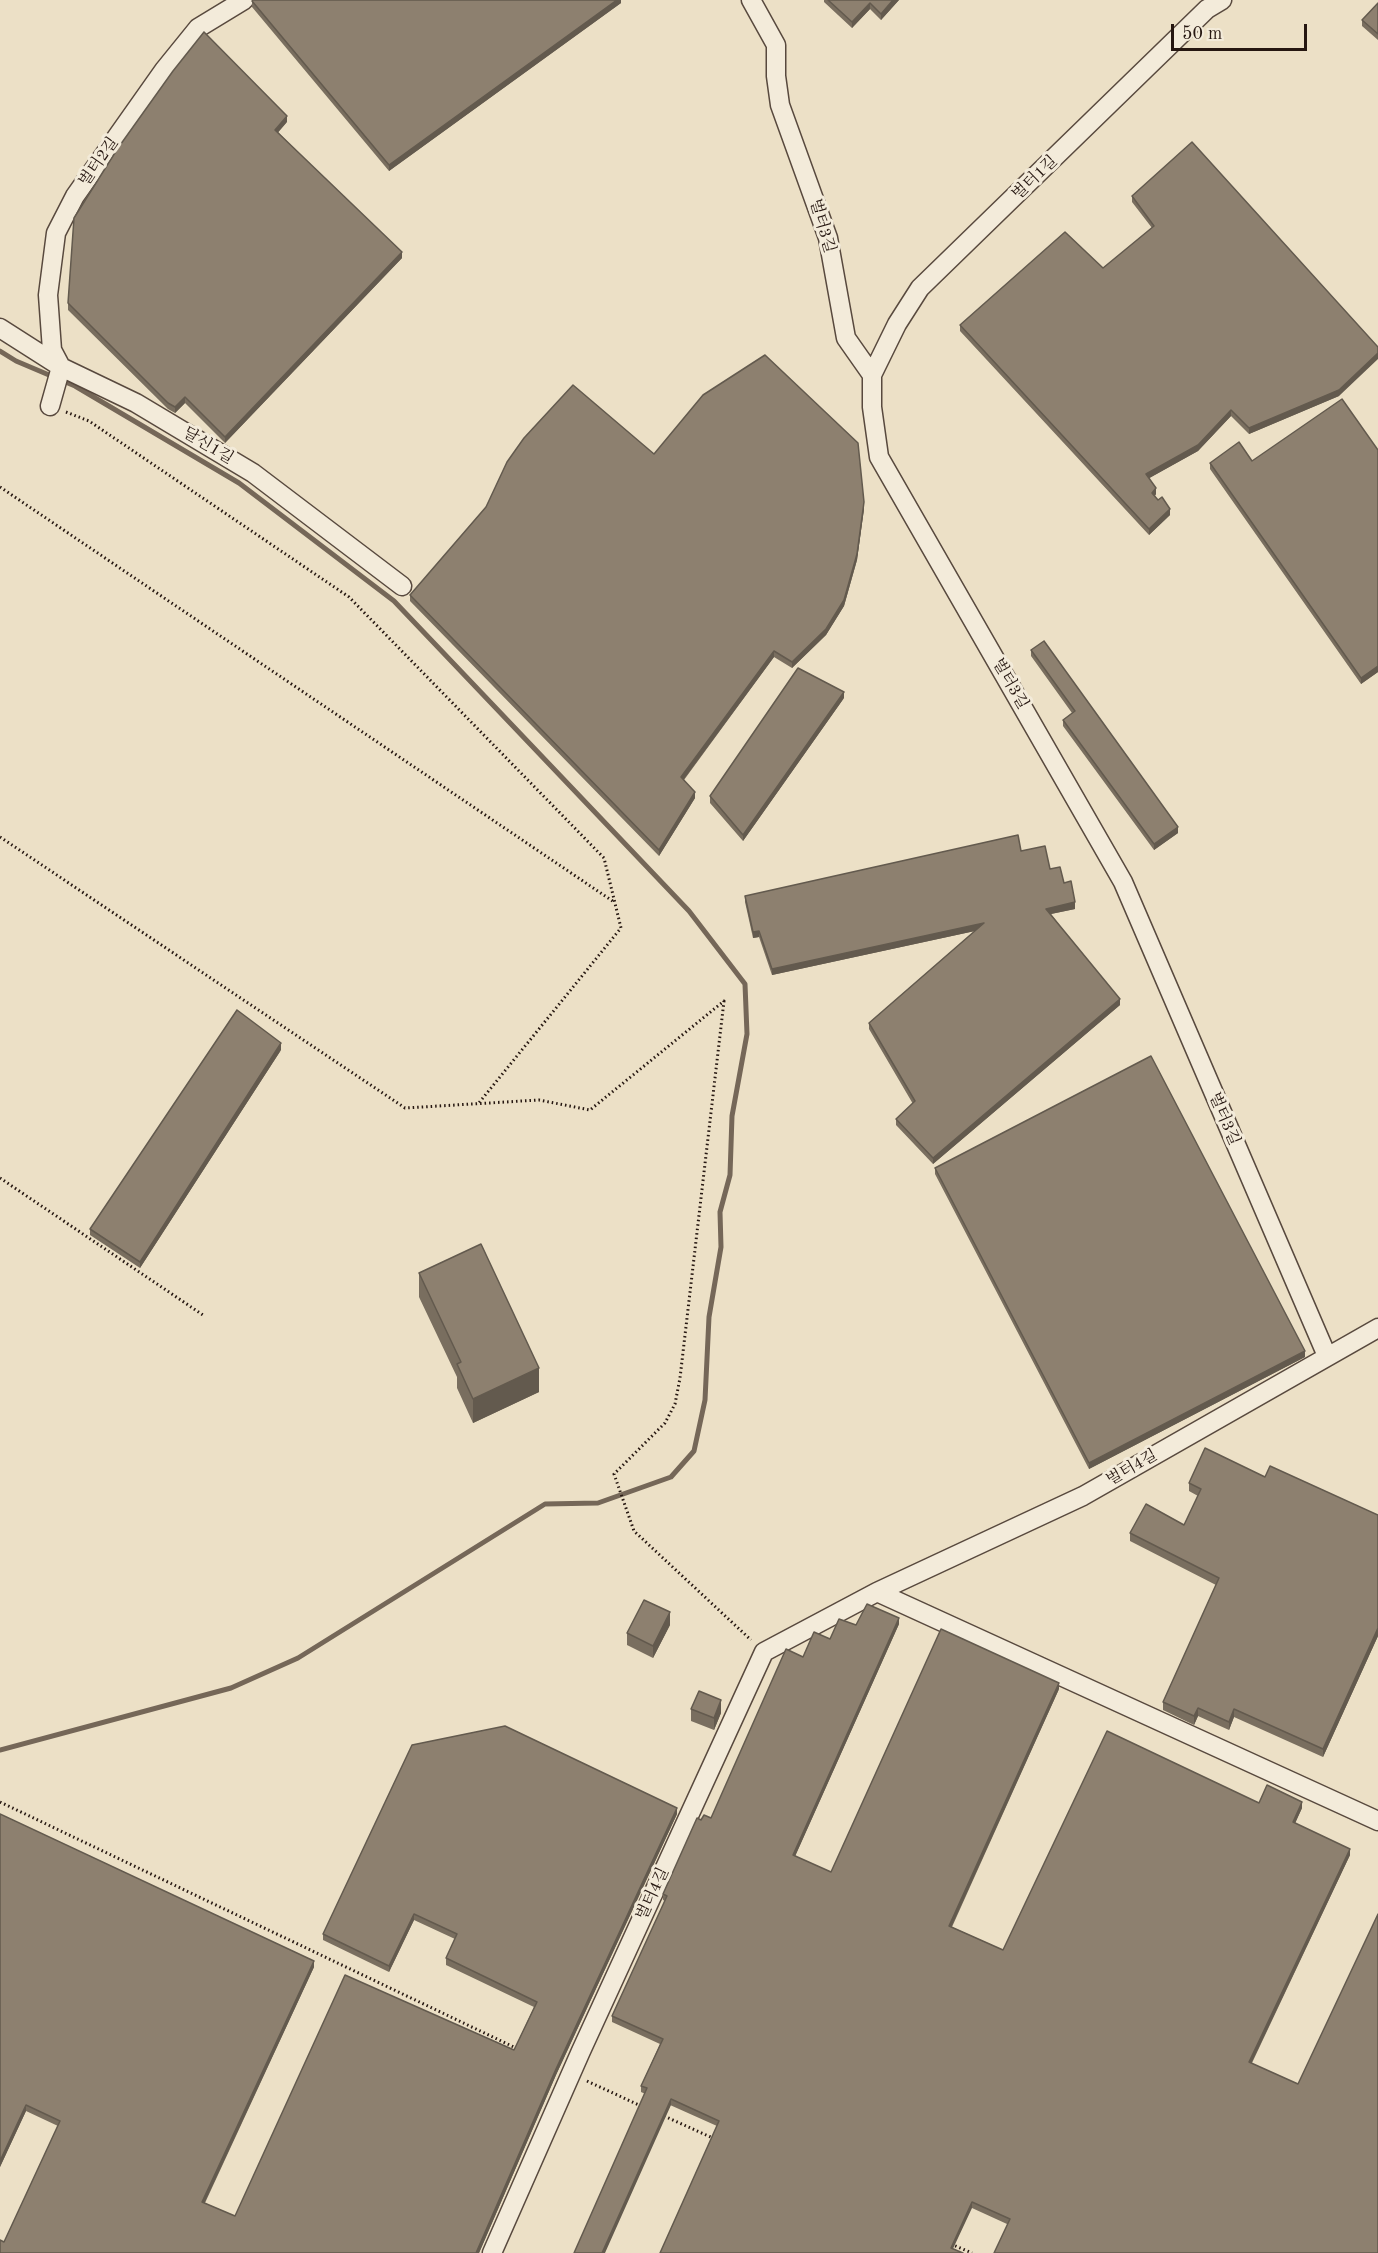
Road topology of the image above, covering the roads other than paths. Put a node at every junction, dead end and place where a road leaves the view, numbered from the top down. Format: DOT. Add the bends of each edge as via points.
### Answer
graph roads {
  1 [pos="244,0"];
  2 [pos="751,0"];
  3 [pos="1222,0"];
  4 [pos="0,328"];
  5 [pos="60,367"];
  6 [pos="872,375"];
  7 [pos="50,406"];
  8 [pos="402,586"];
  9 [pos="1378,1328"];
  10 [pos="1327,1356"];
  11 [pos="877,1592"];
  12 [pos="1378,1821"];
  13 [pos="492,2253"];
  1 -- 5 [label="street, 벌터2길" via="198,28 164,70 75,196 56,233 48,295 52,350"];
  2 -- 6 [label="street, 벌터3길" via="776,45 780,105 828,238 846,338"];
  3 -- 6 [label="street, 벌터1길" via="1207,9 920,288"];
  4 -- 5 [label="street, 달신1길"];
  5 -- 7 [label="street"];
  5 -- 8 [label="street, 달신1길" via="136,403 254,473"];
  6 -- 10 [label="street, 벌터3길" via="879,457 1123,882"];
  9 -- 10 [label="street, 벌터4길"];
  10 -- 11 [label="street, 벌터4길" via="1083,1496"];
  11 -- 12 [label="street"];
  11 -- 13 [label="street, 벌터4길" via="764,1652"];
}
